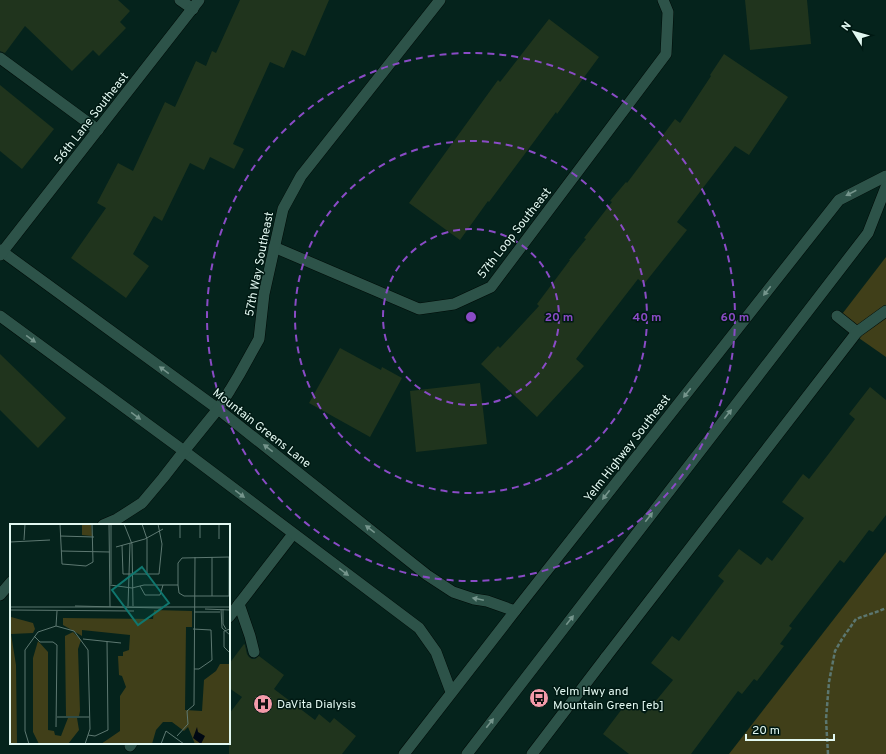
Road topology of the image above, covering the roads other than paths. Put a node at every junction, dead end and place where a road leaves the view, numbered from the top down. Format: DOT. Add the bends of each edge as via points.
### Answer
graph roads {
  1 [pos="180,0"];
  2 [pos="440,0"];
  3 [pos="663,0"];
  4 [pos="196,4"];
  5 [pos="0,58"];
  6 [pos="98,130"];
  7 [pos="886,176"];
  8 [pos="886,187"];
  9 [pos="274,247"];
  10 [pos="1,252"];
  11 [pos="886,311"];
  12 [pos="0,316"];
  13 [pos="837,316"];
  14 [pos="857,332"];
  15 [pos="218,409"];
  16 [pos="184,452"];
  17 [pos="105,524"];
  18 [pos="293,534"];
  19 [pos="10,583"];
  20 [pos="0,595"];
  21 [pos="239,604"];
  22 [pos="515,611"];
  23 [pos="230,616"];
  24 [pos="254,652"];
  25 [pos="451,692"];
  26 [pos="404,754"];
  27 [pos="467,754"];
  28 [pos="532,754"];
  1 -- 4 [label="street"];
  2 -- 9 [label="street, 57th Way Southeast" via="301,176 282,209"];
  3 -- 9 [label="street, 57th Loop Southeast" via="668,12 666,54 491,287 454,304 419,309"];
  4 -- 6 [label="street, 56th Lane Southeast"];
  5 -- 6 [label="street"];
  6 -- 10 [label="street, 56th Lane Southeast"];
  7 -- 22 [label="street, Yelm Highway Southeast, one-way" via="839,200"];
  27 -- 8 [label="street, one-way" via="868,233"];
  9 -- 15 [label="street, 57th Way Southeast" via="258,339"];
  15 -- 10 [label="street, Mountain Greens Lane, one-way"];
  11 -- 14 [label="street"];
  12 -- 16 [label="street, one-way"];
  13 -- 14 [label="street"];
  14 -- 28 [label="street"];
  15 -- 16 [label="street, 57th Way Southeast"];
  22 -- 15 [label="street, Mountain Greens Lane, one-way" via="453,592 427,575"];
  16 -- 17 [label="street, 57th Way Southeast" via="142,502"];
  16 -- 18 [label="street, one-way"];
  18 -- 21 [label="street"];
  18 -- 25 [label="street, one-way" via="419,628 436,652"];
  19 -- 20 [label="street"];
  21 -- 23 [label="street"];
  21 -- 24 [label="street"];
  22 -- 25 [label="street, Yelm Highway Southeast"];
  25 -- 26 [label="street, Yelm Highway Southeast"];
}
